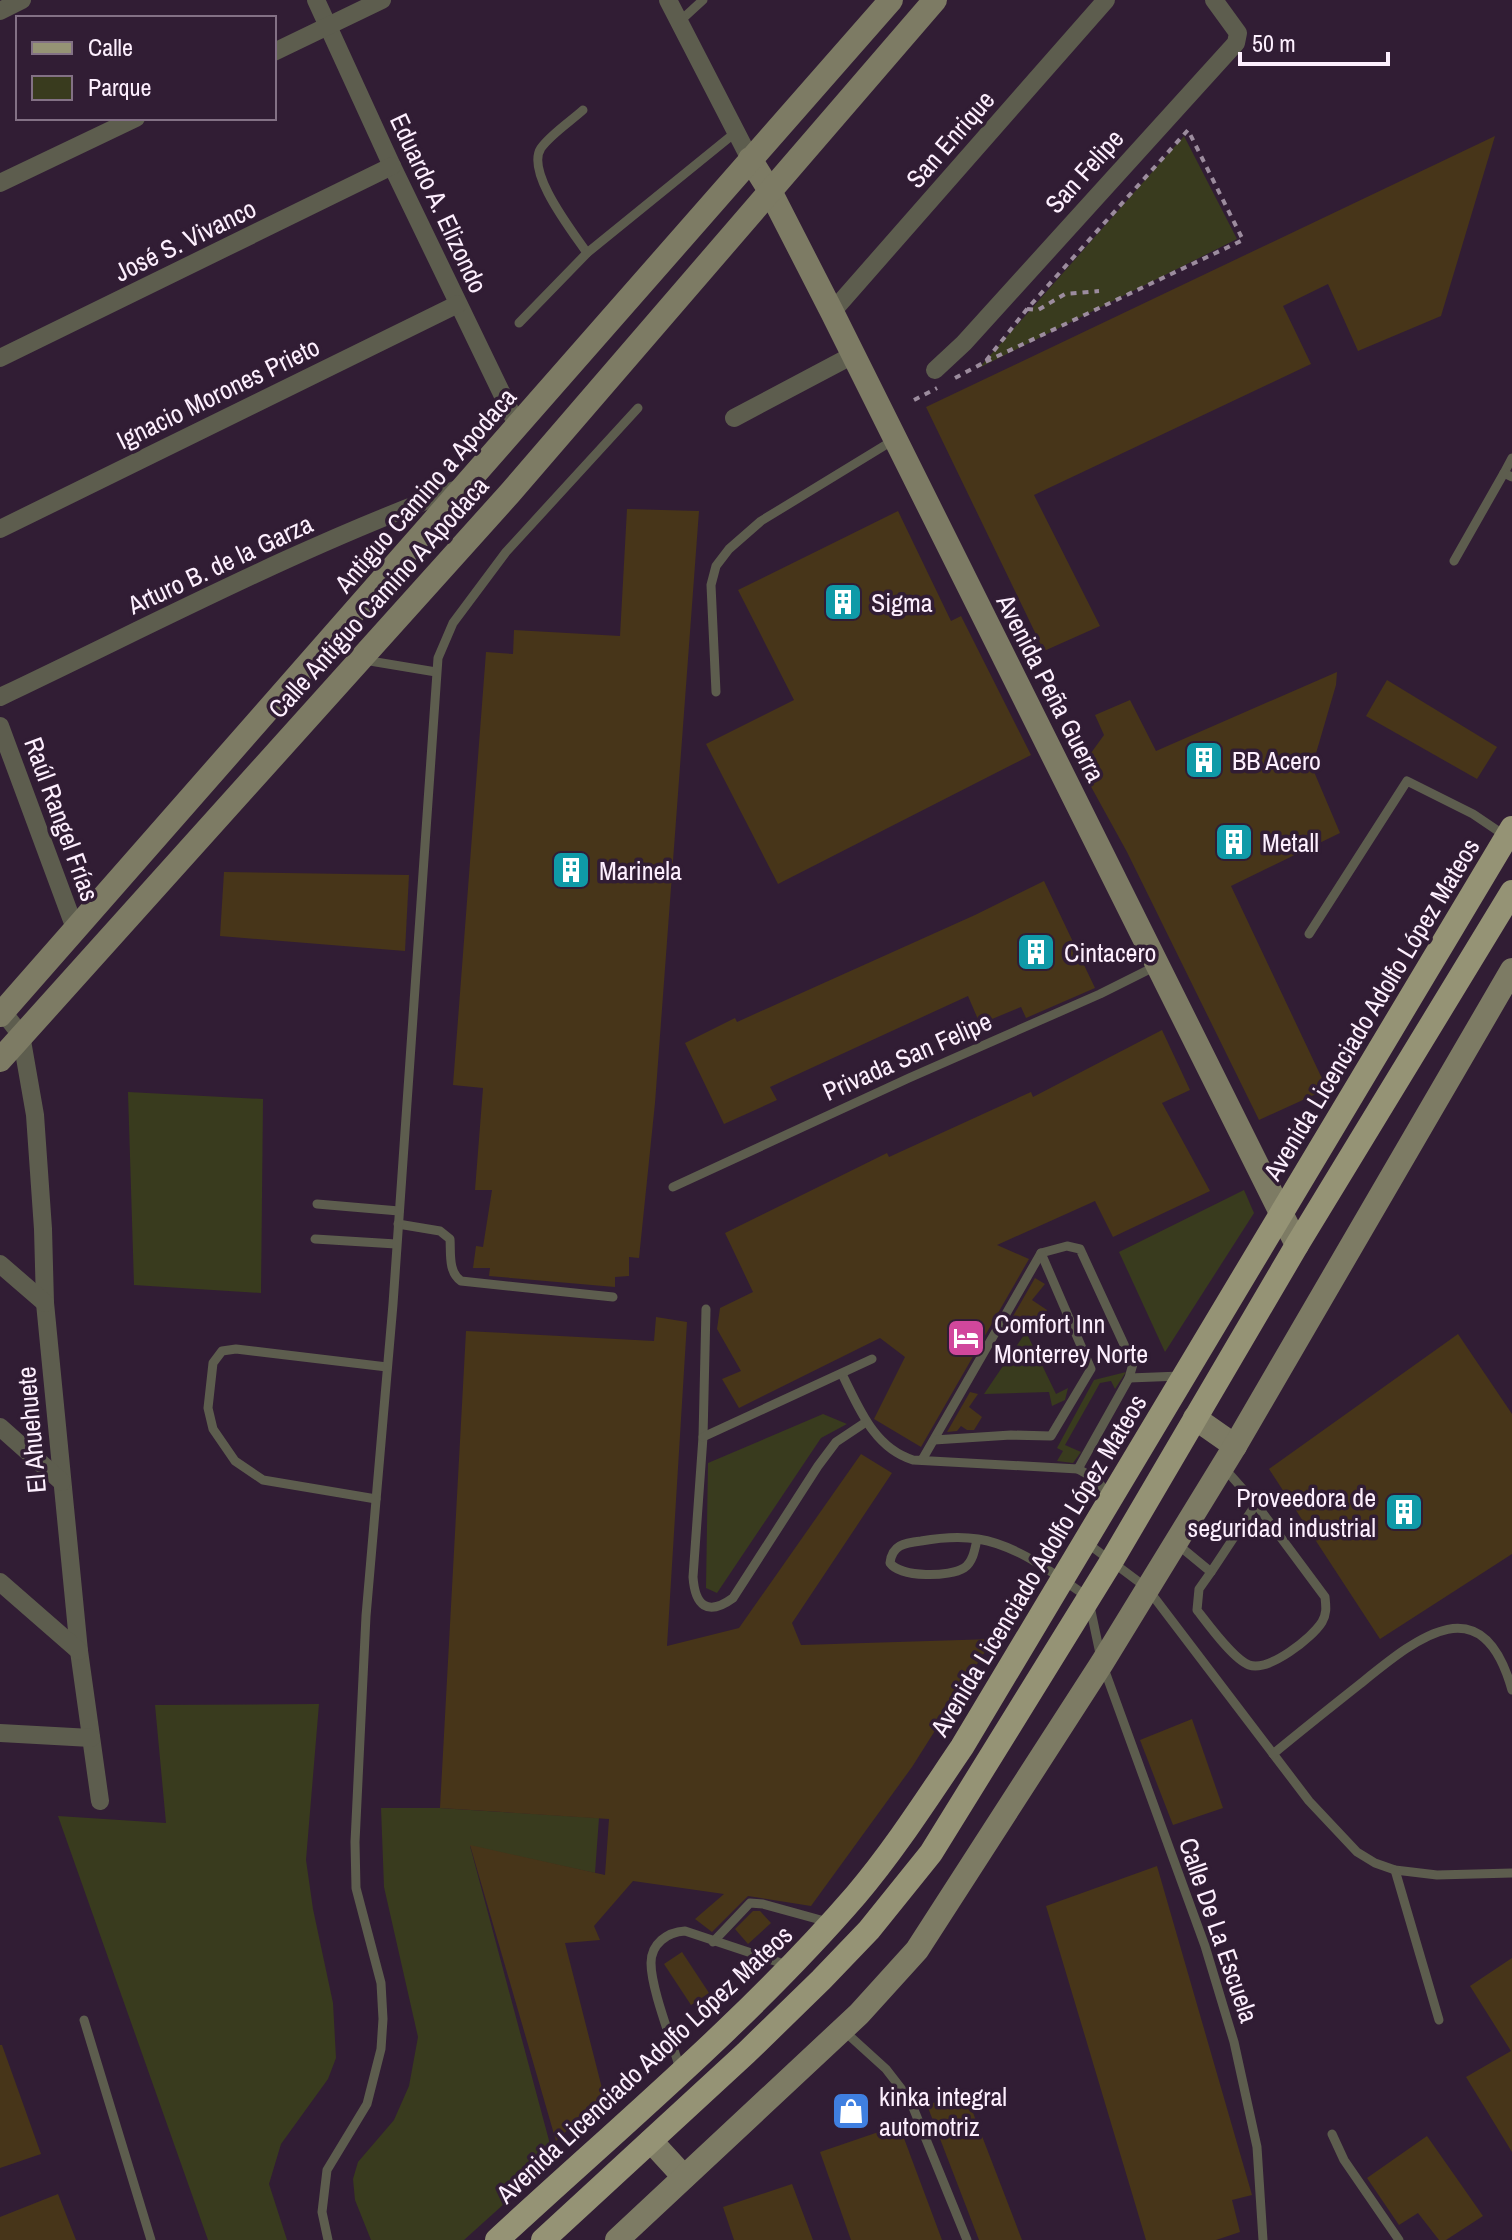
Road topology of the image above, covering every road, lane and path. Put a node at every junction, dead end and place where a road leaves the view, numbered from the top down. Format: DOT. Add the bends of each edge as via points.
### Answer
graph roads {
  1 [pos="22,0"];
  2 [pos="316,0"];
  3 [pos="382,0"];
  4 [pos="668,0"];
  5 [pos="703,0"];
  6 [pos="891,0"];
  7 [pos="935,0"];
  8 [pos="1106,0"];
  9 [pos="1214,0"];
  10 [pos="0,11"];
  11 [pos="679,22"];
  12 [pos="328,26"];
  13 [pos="276,51"];
  14 [pos="583,110"];
  15 [pos="132,120"];
  16 [pos="736,132"];
  17 [pos="750,159"];
  18 [pos="392,166"];
  19 [pos="0,183"];
  20 [pos="770,191"];
  21 [pos="587,253"];
  22 [pos="1099,291"];
  23 [pos="458,304"];
  24 [pos="1027,309"];
  25 [pos="832,312"];
  26 [pos="519,323"];
  27 [pos="853,355"];
  28 [pos="0,358"];
  29 [pos="985,362"];
  30 [pos="941,379"];
  31 [pos="914,400"];
  32 [pos="638,408"];
  33 [pos="734,418"];
  34 [pos="518,427"];
  35 [pos="895,439"];
  36 [pos="1512,458"];
  37 [pos="1508,475"];
  38 [pos="465,486"];
  39 [pos="0,529"];
  40 [pos="1454,561"];
  41 [pos="361,659"];
  42 [pos="436,672"];
  43 [pos="716,692"];
  44 [pos="0,697"];
  45 [pos="0,726"];
  46 [pos="1509,832"];
  47 [pos="1512,892"];
  48 [pos="76,931"];
  49 [pos="1309,934"];
  50 [pos="1159,965"];
  51 [pos="1512,970"];
  52 [pos="1,1012"];
  53 [pos="21,1035"];
  54 [pos="0,1060"];
  55 [pos="673,1187"];
  56 [pos="317,1204"];
  57 [pos="399,1211"];
  58 [pos="1280,1215"];
  59 [pos="398,1224"];
  60 [pos="315,1239"];
  61 [pos="396,1244"];
  62 [pos="1297,1245"];
  63 [pos="1041,1253"];
  64 [pos="0,1264"];
  65 [pos="613,1297"];
  66 [pos="45,1303"];
  67 [pos="706,1309"];
  68 [pos="872,1359"];
  69 [pos="387,1367"];
  70 [pos="842,1374"];
  71 [pos="1185,1376"];
  72 [pos="1129,1378"];
  73 [pos="1195,1418"];
  74 [pos="866,1422"];
  75 [pos="0,1427"];
  76 [pos="703,1437"];
  77 [pos="934,1440"];
  78 [pos="1235,1446"];
  79 [pos="922,1460"];
  80 [pos="1222,1466"];
  81 [pos="1078,1469"];
  82 [pos="62,1482"];
  83 [pos="1110,1498"];
  84 [pos="376,1499"];
  85 [pos="1256,1504"];
  86 [pos="977,1539"];
  87 [pos="1085,1541"];
  88 [pos="1175,1543"];
  89 [pos="1111,1562"];
  90 [pos="1211,1572"];
  91 [pos="1062,1579"];
  92 [pos="0,1582"];
  93 [pos="1147,1588"];
  94 [pos="1088,1597"];
  95 [pos="79,1651"];
  96 [pos="1100,1652"];
  97 [pos="1512,1690"];
  98 [pos="0,1733"];
  99 [pos="91,1738"];
  100 [pos="1273,1754"];
  101 [pos="100,1801"];
  102 [pos="1395,1870"];
  103 [pos="1512,1873"];
  104 [pos="831,1923"];
  105 [pos="713,1942"];
  106 [pos="790,1966"];
  107 [pos="84,2020"];
  108 [pos="1439,2020"];
  109 [pos="843,2030"];
  110 [pos="681,2071"];
  111 [pos="1332,2134"];
  112 [pos="651,2141"];
  113 [pos="684,2177"];
  114 [pos="151,2240"];
  115 [pos="328,2240"];
  116 [pos="497,2240"];
  117 [pos="543,2240"];
  118 [pos="617,2240"];
  119 [pos="967,2240"];
  120 [pos="1263,2240"];
  121 [pos="1399,2240"];
  1 -- 10 [label="street"];
  2 -- 12 [label="street, Eduardo A. Elizondo"];
  3 -- 12 [label="street"];
  4 -- 11 [label="street"];
  5 -- 11 [label="lane"];
  6 -- 17 [label="street, Antiguo Camino a Apodaca"];
  7 -- 20 [label="street, Calle Antiguo Camino A Apodaca"];
  8 -- 25 [label="street, San Enrique"];
  9 -- 30 [label="street, San Felipe" via="1238,33 1236,43 964,343"];
  11 -- 16 [label="street"];
  12 -- 13 [label="street"];
  12 -- 18 [label="street, Eduardo A. Elizondo"];
  14 -- 21 [label="lane" via="540,149 538,161 542,183"];
  15 -- 19 [label="street"];
  16 -- 17 [label="street"];
  16 -- 21 [label="lane"];
  17 -- 20 [label="street, Avenida Peña Guerra"];
  17 -- 34 [label="street, Antiguo Camino a Apodaca"];
  18 -- 23 [label="street, Eduardo A. Elizondo"];
  18 -- 28 [label="street, José S. Vivanco"];
  20 -- 25 [label="street, Avenida Peña Guerra"];
  20 -- 41 [label="street, Calle Antiguo Camino A Apodaca"];
  21 -- 26 [label="lane"];
  22 -- 24 [label="path" via="1065,294 1038,310"];
  23 -- 34 [label="street, Eduardo A. Elizondo"];
  23 -- 39 [label="street, Ignacio Morones Prieto"];
  24 -- 29 [label="path"];
  24 -- 29 [label="path" via="1188,130 1243,240"];
  25 -- 27 [label="street, Avenida Peña Guerra"];
  27 -- 33 [label="street"];
  27 -- 35 [label="street, Avenida Peña Guerra"];
  29 -- 30 [label="path"];
  30 -- 31 [label="path"];
  32 -- 42 [label="lane" via="468,601 445,638"];
  34 -- 38 [label="street, Antiguo Camino a Apodaca"];
  35 -- 43 [label="lane" via="761,521 716,566 711,585"];
  35 -- 50 [label="street, Avenida Peña Guerra"];
  36 -- 37 [label="lane"];
  37 -- 40 [label="lane"];
  38 -- 44 [label="street, Arturo B. de la Garza" via="332,539"];
  38 -- 48 [label="street, Antiguo Camino a Apodaca"];
  41 -- 42 [label="lane"];
  41 -- 53 [label="street, Calle Antiguo Camino A Apodaca"];
  42 -- 57 [label="lane"];
  45 -- 48 [label="street, Raúl Rangel Frías"];
  46 -- 49 [label="lane" via="1407,781"];
  46 -- 58 [label="main road, Avenida Licenciado Adolfo López Mateos"];
  47 -- 62 [label="main road"];
  48 -- 52 [label="street, Antiguo Camino a Apodaca"];
  50 -- 55 [label="lane, Privada San Felipe"];
  50 -- 58 [label="street, Avenida Peña Guerra"];
  51 -- 78 [label="street"];
  52 -- 53 [label="street, El Ahuehuete"];
  53 -- 54 [label="street, Calle Antiguo Camino A Apodaca"];
  53 -- 66 [label="street, El Ahuehuete" via="35,1115"];
  56 -- 57 [label="lane"];
  57 -- 59 [label="lane"];
  58 -- 62 [label="street, Avenida Peña Guerra"];
  58 -- 71 [label="main road, Avenida Licenciado Adolfo López Mateos"];
  59 -- 61 [label="lane"];
  59 -- 65 [label="lane" via="440,1231 450,1239 452,1268 461,1281"];
  60 -- 61 [label="lane"];
  61 -- 69 [label="lane"];
  62 -- 73 [label="main road"];
  63 -- 72 [label="lane" via="1067,1246 1080,1249 1132,1358"];
  63 -- 77 [label="lane"];
  63 -- 77 [label="lane" via="1091,1369 1051,1436"];
  64 -- 66 [label="street"];
  66 -- 82 [label="street, El Ahuehuete"];
  67 -- 76 [label="lane"];
  68 -- 70 [label="lane"];
  69 -- 84 [label="lane"];
  69 -- 84 [label="lane" via="222,1351 213,1363 208,1408 213,1429 235,1461 263,1480"];
  70 -- 74 [label="lane"];
  70 -- 76 [label="lane"];
  71 -- 72 [label="lane"];
  71 -- 83 [label="main road, Avenida Licenciado Adolfo López Mateos"];
  72 -- 81 [label="lane"];
  73 -- 78 [label="street"];
  73 -- 89 [label="main road"];
  74 -- 76 [label="lane" via="836,1442 733,1598 716,1607 700,1603 694,1593"];
  74 -- 79 [label="lane" via="898,1453"];
  75 -- 82 [label="street"];
  77 -- 79 [label="lane"];
  78 -- 80 [label="street"];
  79 -- 81 [label="lane"];
  80 -- 85 [label="lane"];
  80 -- 88 [label="street"];
  81 -- 83 [label="lane" via="1096,1479"];
  82 -- 95 [label="street, El Ahuehuete"];
  83 -- 87 [label="main road, Avenida Licenciado Adolfo López Mateos"];
  84 -- 115 [label="lane" via="355,1842 356,1888 381,1983 383,2019 367,2104 327,2170 322,2212"];
  85 -- 90 [label="lane"];
  85 -- 90 [label="lane" via="1325,1597 1321,1625 1280,1659 1263,1667 1247,1665 1197,1610 1199,1589"];
  86 -- 86 [label="lane" via="898,1546 890,1563 917,1575 962,1570 971,1562"];
  86 -- 91 [label="lane" via="1008,1548"];
  87 -- 89 [label="lane"];
  87 -- 91 [label="main road, Avenida Licenciado Adolfo López Mateos"];
  88 -- 90 [label="lane"];
  88 -- 93 [label="street"];
  89 -- 93 [label="lane"];
  89 -- 94 [label="main road"];
  91 -- 94 [label="lane"];
  91 -- 104 [label="main road, Avenida Licenciado Adolfo López Mateos" via="962,1747 910,1824"];
  92 -- 95 [label="street"];
  93 -- 96 [label="street"];
  93 -- 100 [label="lane"];
  94 -- 96 [label="lane, Calle De La Escuela"];
  94 -- 112 [label="main road" via="931,1853 900,1894 799,2001"];
  95 -- 99 [label="street, El Ahuehuete"];
  96 -- 109 [label="street" via="917,1950"];
  96 -- 120 [label="lane, Calle De La Escuela" via="1234,2042 1257,2147"];
  97 -- 100 [label="lane" via="1495,1647 1476,1631 1450,1627 1411,1643"];
  98 -- 99 [label="street"];
  99 -- 101 [label="street, El Ahuehuete"];
  100 -- 102 [label="lane" via="1357,1852"];
  102 -- 103 [label="lane"];
  102 -- 108 [label="lane"];
  104 -- 105 [label="lane" via="750,1903"];
  104 -- 106 [label="main road, Avenida Licenciado Adolfo López Mateos"];
  105 -- 106 [label="lane"];
  105 -- 110 [label="lane" via="677,1932 658,1942 653,1952 654,1981"];
  106 -- 110 [label="main road, Avenida Licenciado Adolfo López Mateos"];
  107 -- 114 [label="lane"];
  109 -- 113 [label="street"];
  109 -- 119 [label="lane" via="886,2069 910,2100"];
  110 -- 116 [label="main road, Avenida Licenciado Adolfo López Mateos"];
  111 -- 121 [label="lane"];
  112 -- 113 [label="street"];
  112 -- 117 [label="main road"];
  113 -- 118 [label="street"];
}
